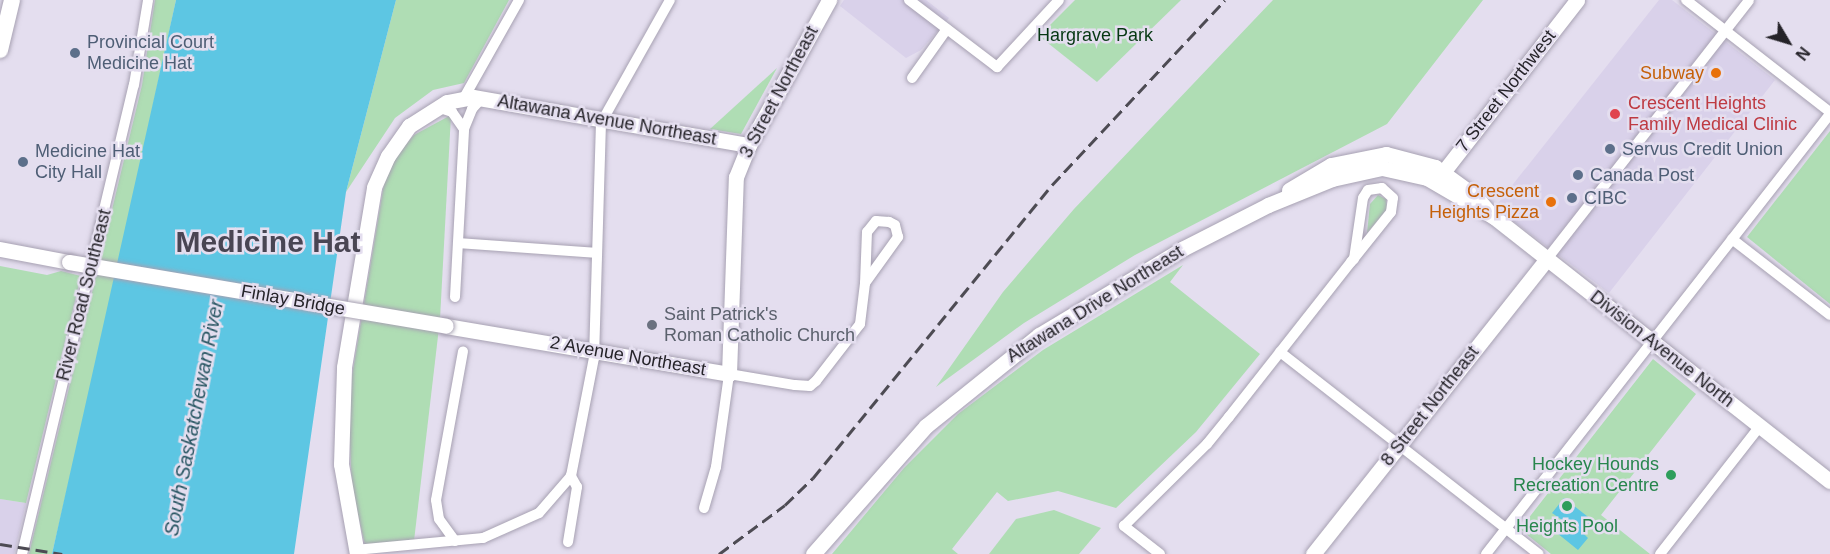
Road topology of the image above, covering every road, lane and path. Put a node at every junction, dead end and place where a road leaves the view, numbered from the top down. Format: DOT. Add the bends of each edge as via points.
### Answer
graph roads {
  1 [pos="148,0"];
  2 [pos="519,0"];
  3 [pos="670,0"];
  4 [pos="829,0"];
  5 [pos="909,0"];
  6 [pos="1059,0"];
  7 [pos="1577,0"];
  8 [pos="1686,0"];
  9 [pos="1749,0"];
  10 [pos="7,9"];
  11 [pos="947,29"];
  12 [pos="1726,30"];
  13 [pos="0,50"];
  14 [pos="912,78"];
  15 [pos="465,96"];
  16 [pos="482,98"];
  17 [pos="437,107"];
  18 [pos="1830,113"];
  19 [pos="604,117"];
  20 [pos="464,129"];
  21 [pos="749,145"];
  22 [pos="1414,166"];
  23 [pos="1439,177"];
  24 [pos="1732,239"];
  25 [pos="459,243"];
  26 [pos="0,249"];
  27 [pos="597,253"];
  28 [pos="1354,259"];
  29 [pos="1547,259"];
  30 [pos="865,283"];
  31 [pos="455,297"];
  32 [pos="1830,315"];
  33 [pos="446,326"];
  34 [pos="1652,342"];
  35 [pos="594,350"];
  36 [pos="463,351"];
  37 [pos="1281,352"];
  38 [pos="729,374"];
  39 [pos="1760,426"];
  40 [pos="1399,445"];
  41 [pos="571,476"];
  42 [pos="1830,481"];
  43 [pos="704,508"];
  44 [pos="1506,529"];
  45 [pos="455,541"];
  46 [pos="567,542"];
  47 [pos="356,552"];
  48 [pos="22,554"];
  49 [pos="813,554"];
  50 [pos="1160,554"];
  51 [pos="1313,554"];
  52 [pos="1486,554"];
  53 [pos="1539,554"];
  54 [pos="1660,554"];
  1 -- 48 [label="street, River Road Southeast" via="131,97"];
  2 -- 15 [label="street"];
  3 -- 19 [label="street"];
  4 -- 21 [label="street, 3 Street Northeast"];
  5 -- 11 [label="street"];
  6 -- 11 [label="street" via="997,67"];
  7 -- 23 [label="street, 7 Street Northwest"];
  8 -- 12 [label="street"];
  9 -- 12 [label="street"];
  10 -- 13 [label="main road"];
  11 -- 14 [label="street"];
  12 -- 18 [label="street"];
  12 -- 29 [label="street"];
  15 -- 16 [label="street, Altawana Avenue Northeast"];
  15 -- 17 [label="street"];
  16 -- 19 [label="street, Altawana Avenue Northeast"];
  16 -- 20 [label="street" via="472,109"];
  17 -- 20 [label="street" via="457,116"];
  17 -- 47 [label="street" via="409,126 387,156 374,187 367,222 344,367 340,424 344,488"];
  18 -- 24 [label="street"];
  19 -- 21 [label="street, Altawana Avenue Northeast"];
  19 -- 27 [label="street"];
  20 -- 25 [label="street"];
  21 -- 38 [label="street, 3 Street Northeast" via="736,177"];
  22 -- 23 [label="street, Division Avenue North"];
  22 -- 49 [label="street, Altawana Drive Northeast" via="1386,154 1345,161 1317,172 1268,205 1099,297 1008,357 926,426"];
  23 -- 29 [label="street, Division Avenue North" via="1475,196 1494,218"];
  24 -- 32 [label="street"];
  24 -- 34 [label="street"];
  25 -- 27 [label="street"];
  25 -- 31 [label="street"];
  26 -- 33 [label="street, Finlay Bridge, bridge"];
  27 -- 35 [label="street"];
  28 -- 28 [label="street" via="1393,208 1390,193 1382,188 1373,188 1363,198"];
  28 -- 37 [label="street"];
  29 -- 34 [label="street, Division Avenue North"];
  29 -- 40 [label="street, 8 Street Northeast"];
  30 -- 30 [label="street" via="898,237 895,225 889,222 876,221 867,232"];
  30 -- 38 [label="street, 2 Avenue Northeast" via="860,324 810,386"];
  33 -- 35 [label="street, 2 Avenue Northeast"];
  34 -- 39 [label="street, Division Avenue North"];
  34 -- 44 [label="street"];
  35 -- 38 [label="street, 2 Avenue Northeast"];
  35 -- 41 [label="street" via="578,456"];
  36 -- 45 [label="street" via="436,500 439,519"];
  37 -- 40 [label="street"];
  37 -- 50 [label="street" via="1207,444 1124,526"];
  38 -- 43 [label="street, 3 Street Northeast" via="716,467"];
  39 -- 42 [label="street, Division Avenue North"];
  39 -- 54 [label="street"];
  40 -- 44 [label="street"];
  40 -- 51 [label="street, 8 Street Northeast"];
  41 -- 45 [label="street" via="549,504 528,519 473,541"];
  41 -- 46 [label="street" via="577,487"];
  44 -- 52 [label="street"];
  44 -- 53 [label="street"];
  45 -- 47 [label="street"];
}
